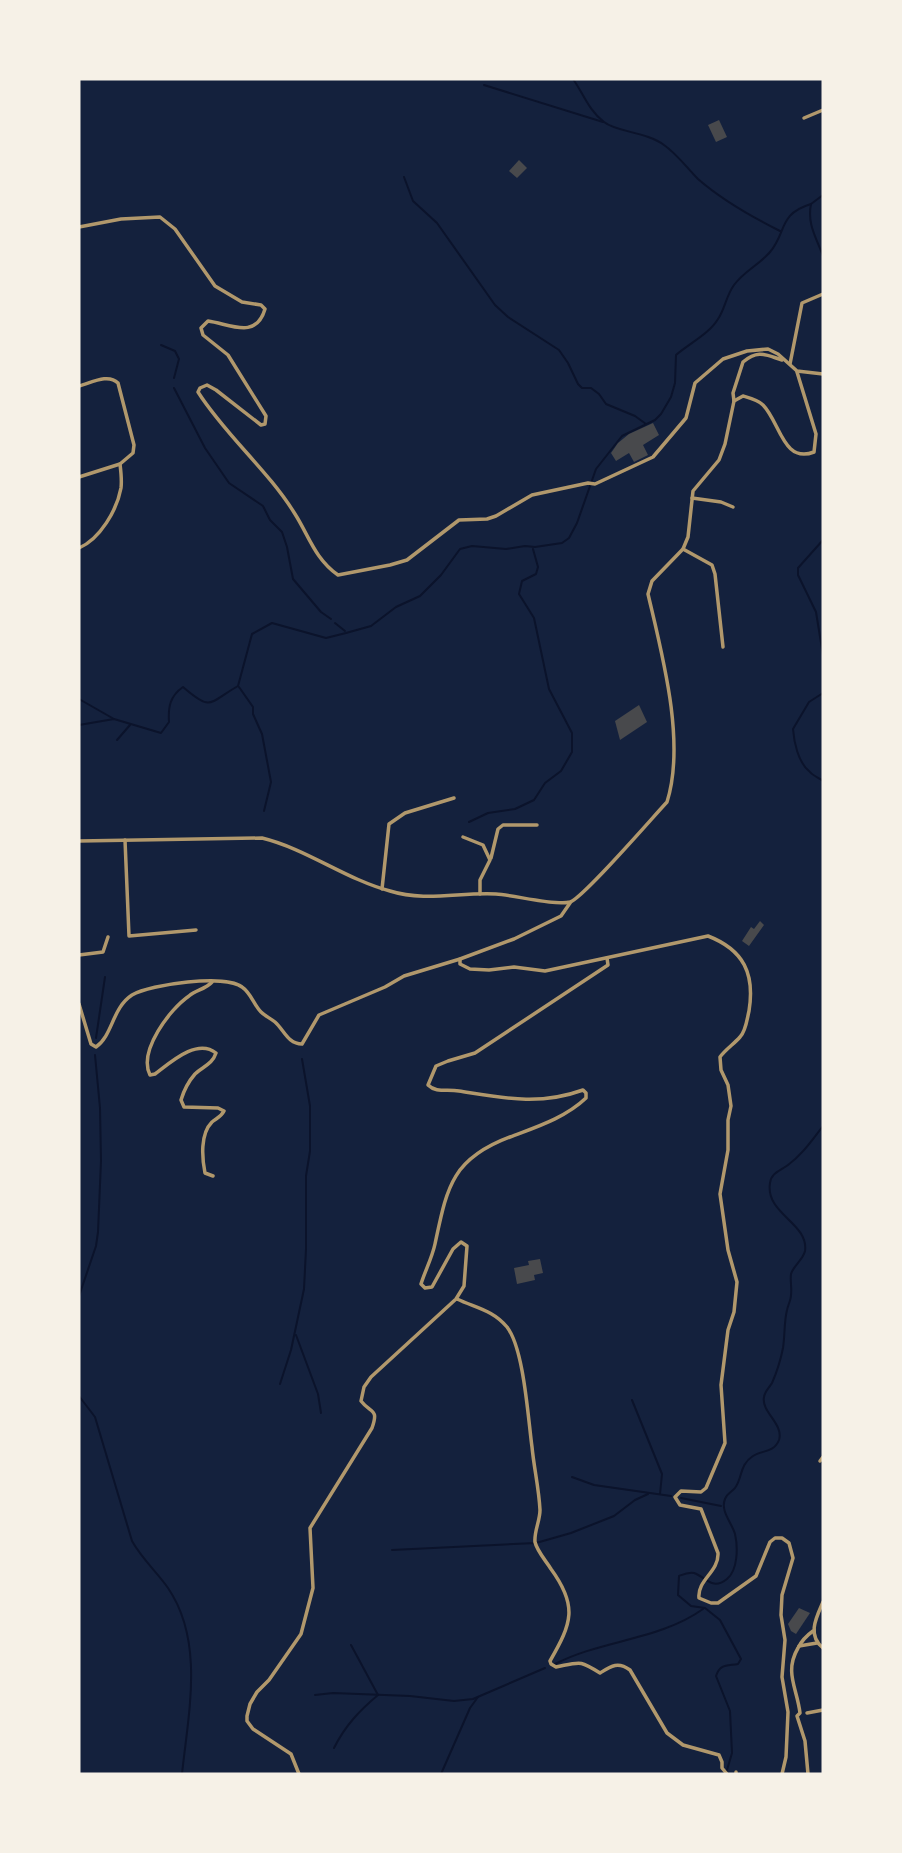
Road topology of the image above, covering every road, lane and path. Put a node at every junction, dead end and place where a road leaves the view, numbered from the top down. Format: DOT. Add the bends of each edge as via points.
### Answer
graph roads {
  1 [pos="823,110"];
  2 [pos="804,118"];
  3 [pos="79,228"];
  4 [pos="823,294"];
  5 [pos="784,360"];
  6 [pos="790,364"];
  7 [pos="797,371"];
  8 [pos="823,374"];
  9 [pos="79,386"];
  10 [pos="734,401"];
  11 [pos="120,464"];
  12 [pos="79,477"];
  13 [pos="692,498"];
  14 [pos="733,507"];
  15 [pos="79,548"];
  16 [pos="683,549"];
  17 [pos="723,647"];
  18 [pos="454,798"];
  19 [pos="537,825"];
  20 [pos="463,837"];
  21 [pos="125,840"];
  22 [pos="79,841"];
  23 [pos="490,860"];
  24 [pos="382,889"];
  25 [pos="480,894"];
  26 [pos="571,902"];
  27 [pos="196,930"];
  28 [pos="108,937"];
  29 [pos="79,955"];
  30 [pos="607,958"];
  31 [pos="460,959"];
  32 [pos="212,982"];
  33 [pos="79,1004"];
  34 [pos="213,1176"];
  35 [pos="456,1299"];
  36 [pos="823,1457"];
  37 [pos="820,1461"];
  38 [pos="823,1602"];
  39 [pos="813,1631"];
  40 [pos="817,1643"];
  41 [pos="799,1646"];
  42 [pos="823,1648"];
  43 [pos="823,1710"];
  44 [pos="788,1712"];
  45 [pos="807,1713"];
  46 [pos="797,1716"];
  47 [pos="725,1773"];
  48 [pos="299,1774"];
  49 [pos="782,1774"];
  50 [pos="808,1774"];
  1 -- 2 [label="street"];
  3 -- 5 [label="street" via="160,217 175,229 215,286 265,309 259,323 249,328 208,321 201,328 203,335 228,355 266,416 265,424 206,385 198,392 295,514 326,567 338,575 407,560 459,520 487,519 532,495 595,484 653,457 686,418 695,383 723,359 758,348"];
  4 -- 6 [label="street" via="802,303"];
  5 -- 6 [label="street"];
  5 -- 10 [label="street" via="768,353 750,356 743,362"];
  6 -- 7 [label="street"];
  7 -- 8 [label="street"];
  7 -- 10 [label="street" via="816,434 814,452 805,455 789,449 763,405 743,396"];
  9 -- 11 [label="street" via="109,377 118,383 134,445 133,453"];
  10 -- 13 [label="street" via="719,460"];
  11 -- 12 [label="street"];
  11 -- 15 [label="street" via="115,509 95,537"];
  13 -- 14 [label="street"];
  13 -- 16 [label="street"];
  16 -- 17 [label="street" via="712,565"];
  16 -- 26 [label="street" via="652,581 648,594 672,725 673,769 667,802"];
  18 -- 24 [label="street" via="405,813 389,824"];
  19 -- 23 [label="street" via="503,825"];
  20 -- 23 [label="street" via="483,845"];
  21 -- 22 [label="street"];
  21 -- 24 [label="street" via="262,838"];
  21 -- 27 [label="street" via="129,936"];
  23 -- 25 [label="street" via="480,880"];
  24 -- 25 [label="street" via="414,897"];
  25 -- 26 [label="street"];
  26 -- 31 [label="street" via="561,916 539,928"];
  28 -- 29 [label="street" via="103,952"];
  30 -- 31 [label="street" via="545,971 470,969 460,964"];
  30 -- 35 [label="street" via="608,965 598,974 475,1053 436,1066 430,1076 428,1085 434,1090 514,1100 586,1093 583,1101 549,1122 480,1149 456,1173 421,1284 432,1287 453,1249 464,1243 464,1286"];
  30 -- 44 [label="street" via="708,936 719,940 749,970 747,1020 741,1036 720,1057 731,1106 720,1194 737,1282 721,1385 725,1443 706,1488 681,1491 675,1497 680,1505 696,1507 704,1514 718,1561 698,1595 711,1603 756,1576 769,1542 775,1538 789,1543 793,1558 780,1615"];
  31 -- 32 [label="street" via="404,976 319,1015 302,1044 292,1042 239,984"];
  32 -- 33 [label="street" via="155,986 131,996 96,1047"];
  32 -- 34 [label="street" via="180,1003 154,1036 147,1067 150,1075 155,1074 192,1050 206,1048 216,1053 209,1066 187,1085 181,1100 184,1107 225,1111 211,1123 203,1145 205,1173"];
  35 -- 47 [label="street" via="495,1315 516,1346 539,1501 536,1543 570,1603 568,1629 551,1664 579,1662 600,1673 616,1664 624,1666 667,1733 683,1745 719,1755"];
  35 -- 48 [label="street" via="364,1387 361,1401 375,1418 310,1528 313,1588 301,1634 250,1704 247,1721 295,1758"];
  36 -- 37 [label="street"];
  38 -- 39 [label="street"];
  39 -- 40 [label="street"];
  39 -- 41 [label="street"];
  40 -- 41 [label="street"];
  40 -- 42 [label="street"];
  41 -- 46 [label="street" via="790,1671 799,1705"];
  43 -- 45 [label="street"];
  44 -- 46 [label="street"];
  44 -- 49 [label="street"];
  46 -- 50 [label="street"];
}
